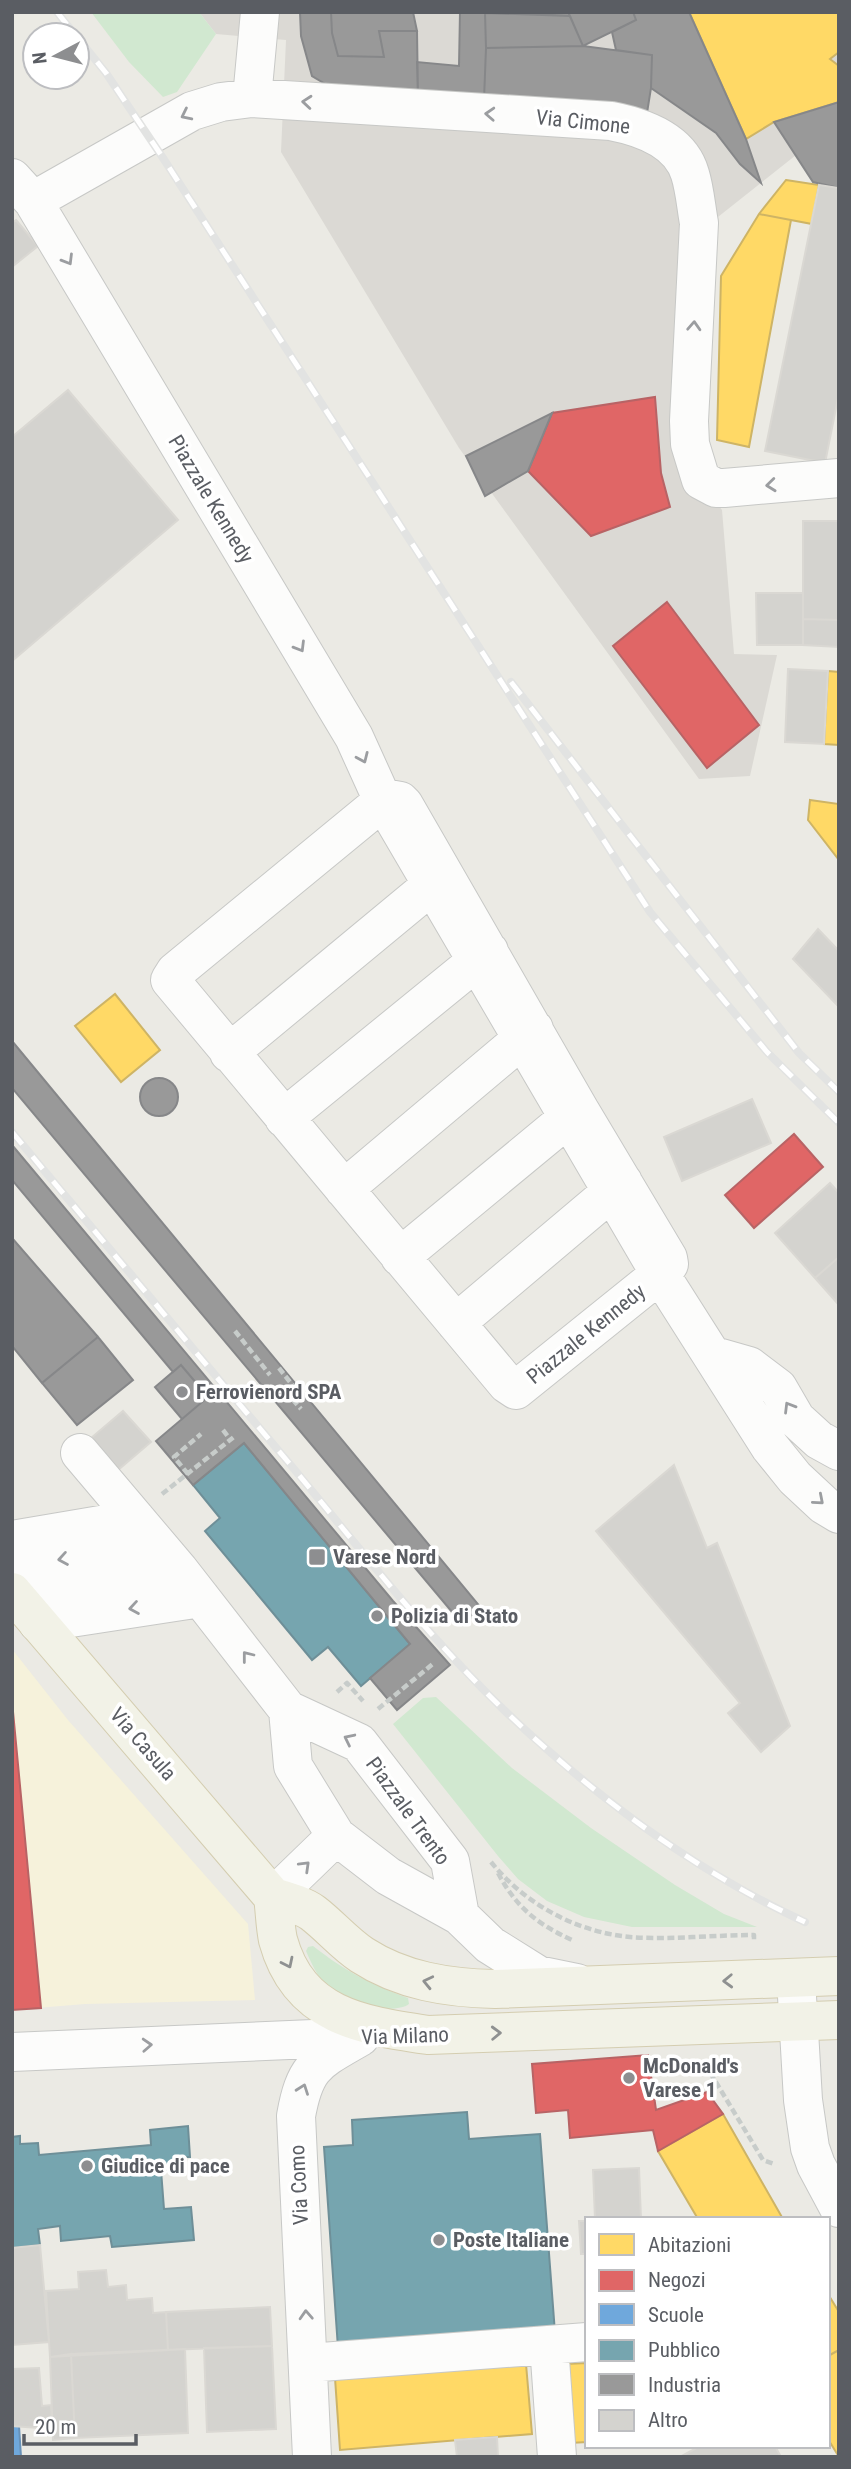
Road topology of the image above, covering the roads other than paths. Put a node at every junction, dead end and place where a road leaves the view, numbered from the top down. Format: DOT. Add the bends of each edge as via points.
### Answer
graph roads {
  1 [pos="260,12"];
  2 [pos="252,98"];
  3 [pos="23,189"];
  4 [pos="839,478"];
  5 [pos="383,801"];
  6 [pos="438,880"];
  7 [pos="483,956"];
  8 [pos="528,1034"];
  9 [pos="229,1053"];
  10 [pos="574,1114"];
  11 [pos="284,1118"];
  12 [pos="617,1187"];
  13 [pos="344,1189"];
  14 [pos="400,1256"];
  15 [pos="660,1274"];
  16 [pos="456,1323"];
  17 [pos="714,1356"];
  18 [pos="839,1451"];
  19 [pos="80,1453"];
  20 [pos="839,1514"];
  21 [pos="12,1540"];
  22 [pos="168,1557"];
  23 [pos="20,1595"];
  24 [pos="288,1710"];
  25 [pos="336,1836"];
  26 [pos="273,1897"];
  27 [pos="460,1916"];
  28 [pos="839,1976"];
  29 [pos="796,1979"];
  30 [pos="597,1986"];
  31 [pos="839,2000"];
  32 [pos="839,2020"];
  33 [pos="799,2022"];
  34 [pos="428,2035"];
  35 [pos="360,2037"];
  36 [pos="12,2052"];
  37 [pos="839,2207"];
  38 [pos="585,2342"];
  39 [pos="550,2345"];
  40 [pos="309,2363"];
  41 [pos="312,2457"];
  42 [pos="557,2457"];
  1 -- 2 [label="street"];
  2 -- 3 [label="street, Via Cimone, one-way" via="192,111"];
  4 -- 2 [label="street, Via Cimone, one-way" via="724,488 701,480 689,421 699,223 690,172 681,157 652,133 611,121"];
  3 -- 5 [label="street, Piazzale Kennedy, one-way" via="354,737"];
  5 -- 6 [label="street, Piazzale Kennedy"];
  5 -- 9 [label="street, Piazzale Kennedy" via="172,975 175,988"];
  6 -- 7 [label="street, Piazzale Kennedy"];
  6 -- 9 [label="street"];
  7 -- 8 [label="street, Piazzale Kennedy"];
  7 -- 11 [label="street"];
  8 -- 10 [label="street, Piazzale Kennedy"];
  8 -- 13 [label="street"];
  9 -- 11 [label="street, Piazzale Kennedy"];
  10 -- 12 [label="street, Piazzale Kennedy"];
  10 -- 14 [label="street"];
  11 -- 13 [label="street, Piazzale Kennedy"];
  12 -- 15 [label="street, Piazzale Kennedy"];
  12 -- 16 [label="street"];
  13 -- 14 [label="street, Piazzale Kennedy"];
  14 -- 16 [label="street, Piazzale Kennedy"];
  15 -- 16 [label="street, Piazzale Kennedy" via="516,1390"];
  15 -- 17 [label="street, Piazzale Kennedy"];
  18 -- 17 [label="street, one-way" via="796,1419 778,1388 749,1366"];
  17 -- 20 [label="street, Piazzale Kennedy, one-way" via="779,1457 824,1506"];
  19 -- 22 [label="street, Piazzale Trento"];
  21 -- 22 [label="street"];
  22 -- 23 [label="street, one-way"];
  22 -- 23 [label="street, one-way"];
  24 -- 22 [label="street, Piazzale Trento, one-way"];
  23 -- 26 [label="main road, Via Casula"];
  24 -- 25 [label="street, Piazzale Trento" via="293,1766"];
  27 -- 24 [label="street, Piazzale Trento, one-way" via="450,1861 359,1743"];
  26 -- 25 [label="street, one-way"];
  25 -- 27 [label="street, Piazzale Trento" via="388,1876"];
  30 -- 26 [label="main road, Via Casula, one-way" via="495,1989 429,1983 395,1973 361,1954 310,1911"];
  26 -- 34 [label="main road, one-way" via="286,1964 321,2006 378,2028"];
  27 -- 30 [label="street, Piazzale Trento" via="490,1945 538,1975"];
  28 -- 29 [label="main road"];
  29 -- 30 [label="main road, one-way"];
  29 -- 33 [label="street"];
  31 -- 33 [label="street, Via Milano"];
  32 -- 33 [label="main road, Via Milano"];
  34 -- 33 [label="main road, Via Milano, one-way"];
  33 -- 37 [label="street" via="810,2148"];
  34 -- 35 [label="street, Via Milano"];
  36 -- 35 [label="street, Via Milano, one-way"];
  40 -- 35 [label="street, Via Como, one-way" via="296,2116 300,2090 312,2068"];
  38 -- 39 [label="street"];
  39 -- 40 [label="street"];
  39 -- 42 [label="street"];
  40 -- 41 [label="street, Via Como"];
}
